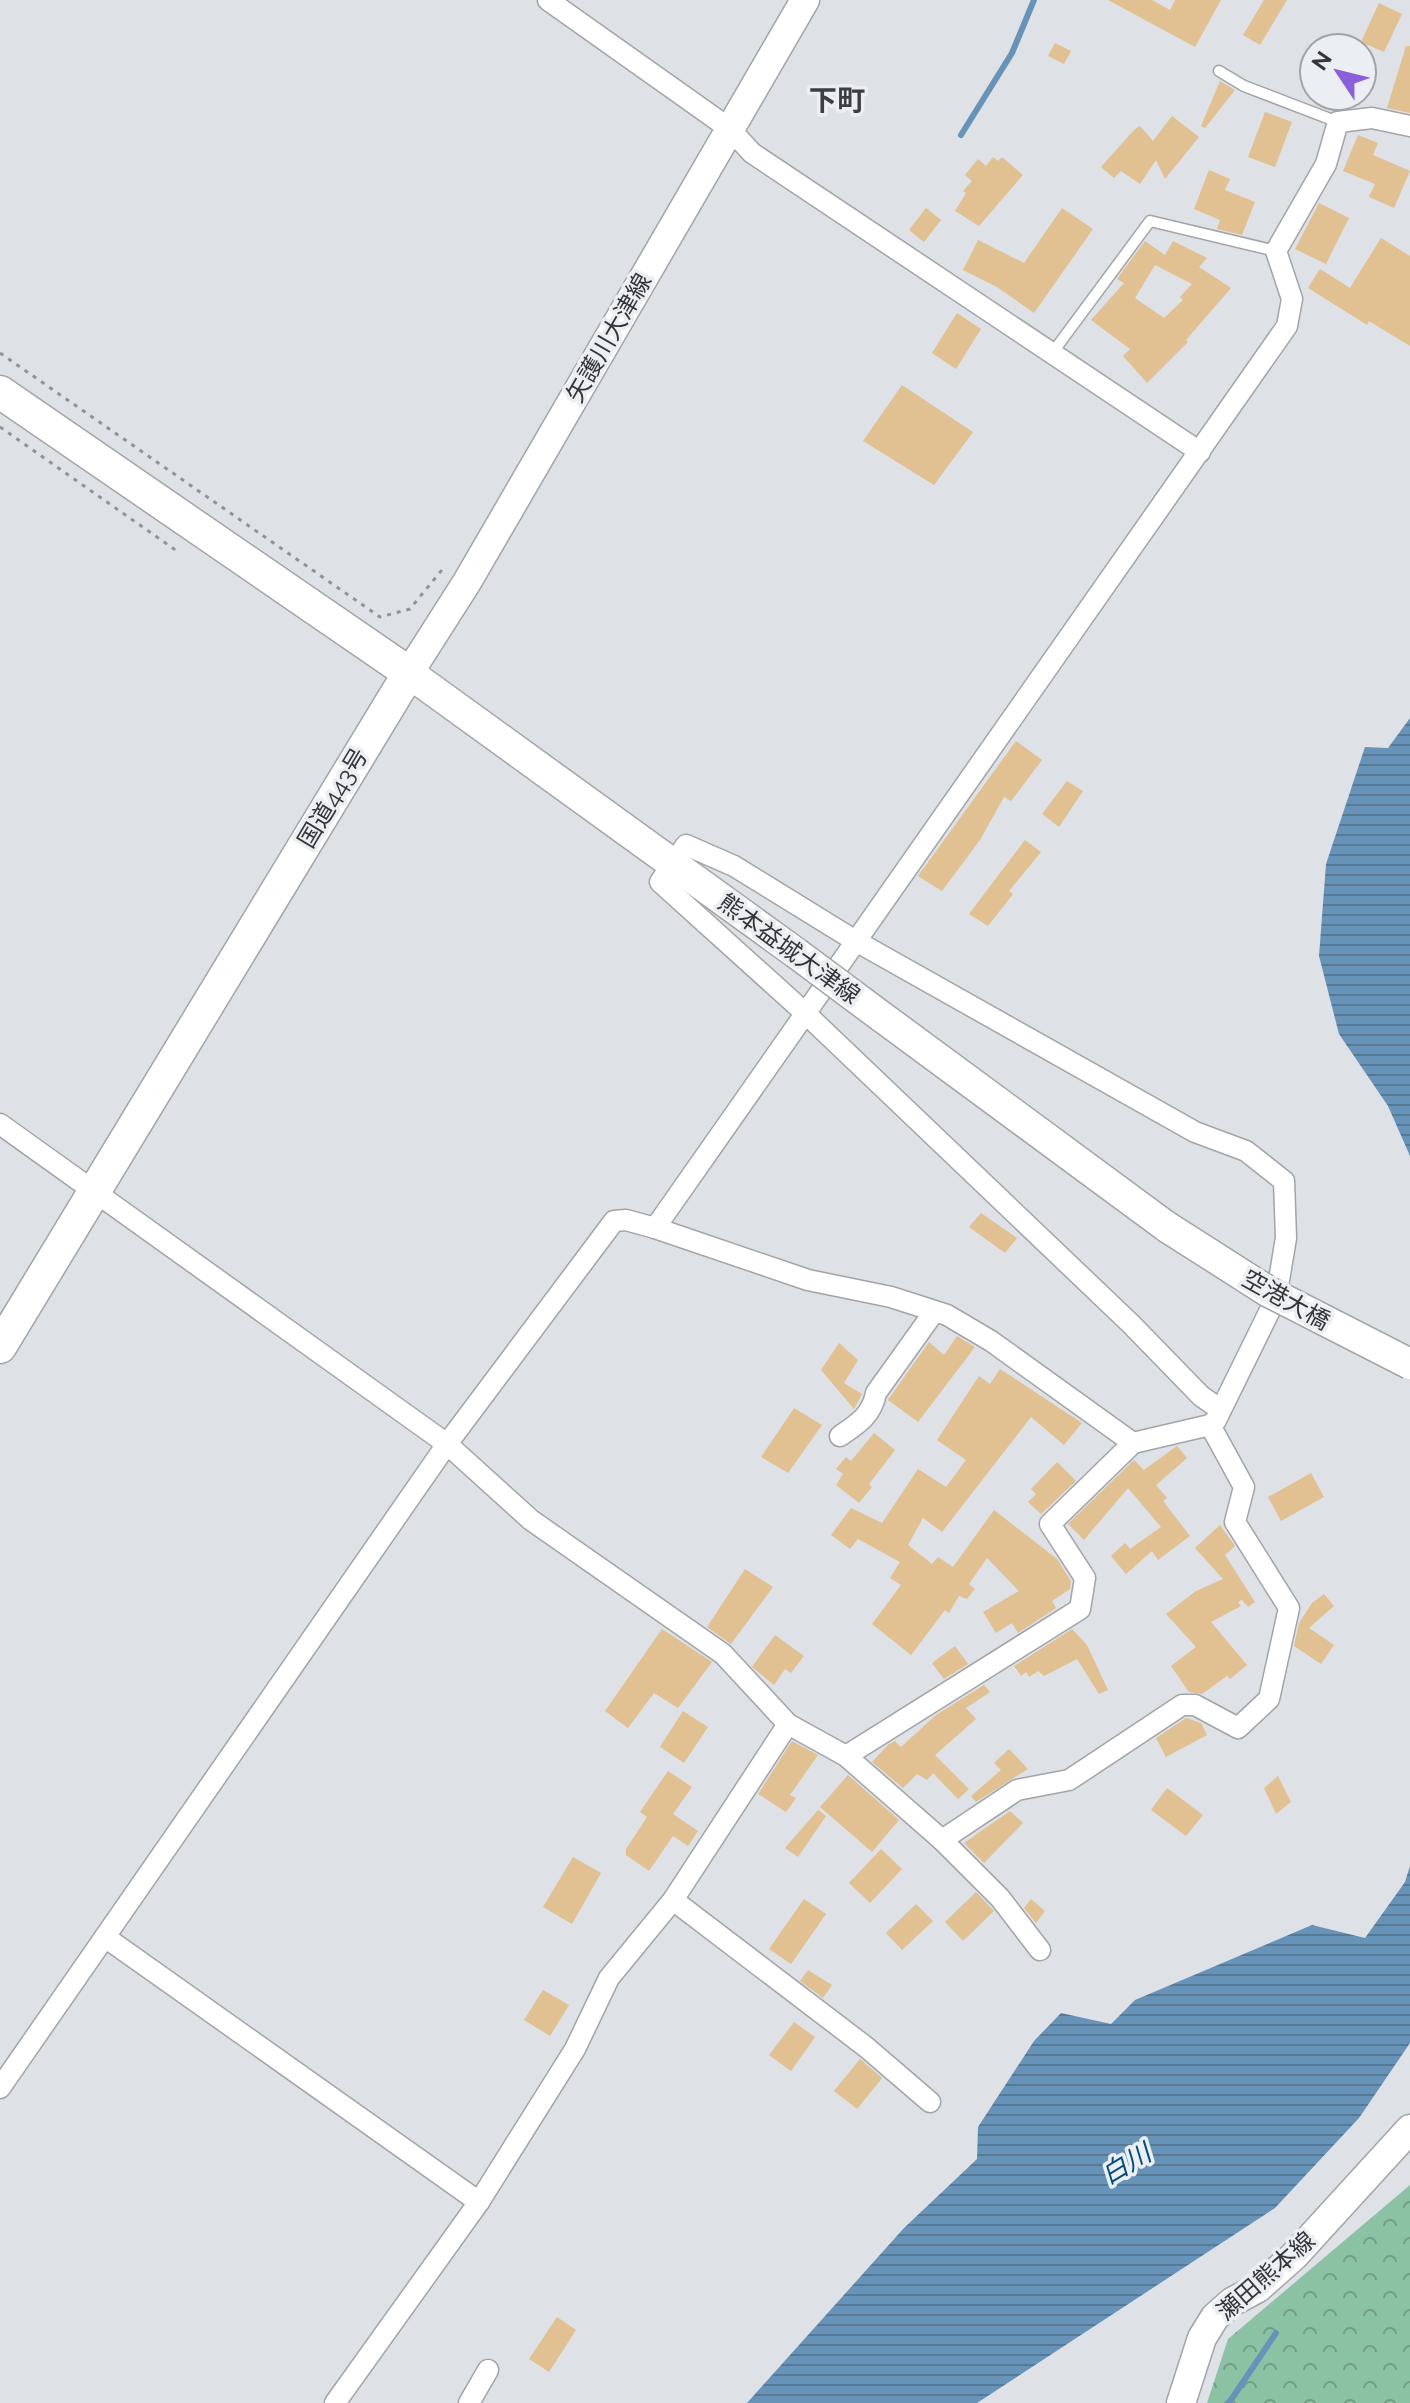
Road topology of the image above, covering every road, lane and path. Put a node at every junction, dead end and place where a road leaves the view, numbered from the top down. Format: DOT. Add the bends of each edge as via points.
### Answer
graph roads {
  1 [pos="548,0"];
  2 [pos="805,0"];
  3 [pos="1219,71"];
  4 [pos="1338,122"];
  5 [pos="1410,126"];
  6 [pos="730,129"];
  7 [pos="1276,251"];
  8 [pos="1053,352"];
  9 [pos="0,353"];
  10 [pos="0,392"];
  11 [pos="0,427"];
  12 [pos="1200,452"];
  13 [pos="199,532"];
  14 [pos="467,582"];
  15 [pos="409,673"];
  16 [pos="671,863"];
  17 [pos="854,940"];
  18 [pos="804,1012"];
  19 [pos="0,1124"];
  20 [pos="96,1190"];
  21 [pos="1167,1227"];
  22 [pos="655,1228"];
  23 [pos="934,1312"];
  24 [pos="0,1347"];
  25 [pos="1410,1364"];
  26 [pos="1215,1417"];
  27 [pos="840,1436"];
  28 [pos="1133,1443"];
  29 [pos="447,1444"];
  30 [pos="788,1724"];
  31 [pos="846,1756"];
  32 [pos="942,1840"];
  33 [pos="673,1900"];
  34 [pos="105,1937"];
  35 [pos="1040,1950"];
  36 [pos="0,2088"];
  37 [pos="930,2102"];
  38 [pos="1410,2129"];
  39 [pos="479,2202"];
  40 [pos="488,2370"];
  41 [pos="335,2403"];
  42 [pos="469,2403"];
  43 [pos="1181,2403"];
  1 -- 6 [label="street"];
  2 -- 6 [label="main road, 矢護川大津線"];
  3 -- 4 [label="lane"];
  4 -- 5 [label="street" via="1372,118"];
  4 -- 7 [label="street" via="1326,164"];
  6 -- 8 [label="street" via="764,162"];
  6 -- 14 [label="main road, 矢護川大津線"];
  7 -- 8 [label="lane" via="1150,221"];
  7 -- 12 [label="street" via="1292,299 1287,326"];
  8 -- 12 [label="street"];
  9 -- 14 [label="path" via="380,617 410,609 441,571"];
  10 -- 13 [label="highway"];
  11 -- 13 [label="path" via="174,549"];
  12 -- 17 [label="street"];
  13 -- 15 [label="highway"];
  14 -- 15 [label="main road, 矢護川大津線"];
  15 -- 16 [label="main road, 熊本益城大津線"];
  15 -- 20 [label="highway, 国道443号"];
  16 -- 17 [label="street" via="686,845 734,866"];
  16 -- 18 [label="street" via="660,882"];
  16 -- 21 [label="main road, 熊本益城大津線, bridge"];
  17 -- 18 [label="street"];
  17 -- 26 [label="street" via="1195,1132 1246,1151 1284,1181 1286,1238 1276,1298"];
  18 -- 22 [label="street"];
  18 -- 26 [label="street" via="1131,1324"];
  19 -- 20 [label="street"];
  20 -- 24 [label="highway, 国道443号"];
  20 -- 29 [label="street"];
  21 -- 25 [label="main road, 空港大橋, bridge" via="1269,1292"];
  22 -- 23 [label="street" via="808,1280"];
  22 -- 29 [label="street" via="614,1221"];
  23 -- 27 [label="street" via="876,1393 873,1407"];
  23 -- 28 [label="street" via="991,1341"];
  26 -- 28 [label="street"];
  26 -- 32 [label="street" via="1244,1487 1235,1522 1289,1608 1269,1699 1238,1728 1195,1705 1182,1705 1069,1780 1017,1790"];
  28 -- 31 [label="street" via="1050,1524 1085,1578 1080,1609"];
  29 -- 30 [label="street" via="531,1520 723,1654"];
  29 -- 34 [label="street"];
  30 -- 31 [label="street"];
  30 -- 33 [label="street"];
  31 -- 32 [label="street"];
  32 -- 35 [label="street" via="1000,1898"];
  33 -- 37 [label="street"];
  33 -- 39 [label="street" via="609,1978 575,2049"];
  34 -- 36 [label="street"];
  34 -- 39 [label="street"];
  38 -- 43 [label="main road, 瀬田熊本線" via="1294,2256 1215,2317 1202,2338"];
  39 -- 41 [label="street"];
  40 -- 42 [label="street"];
}
